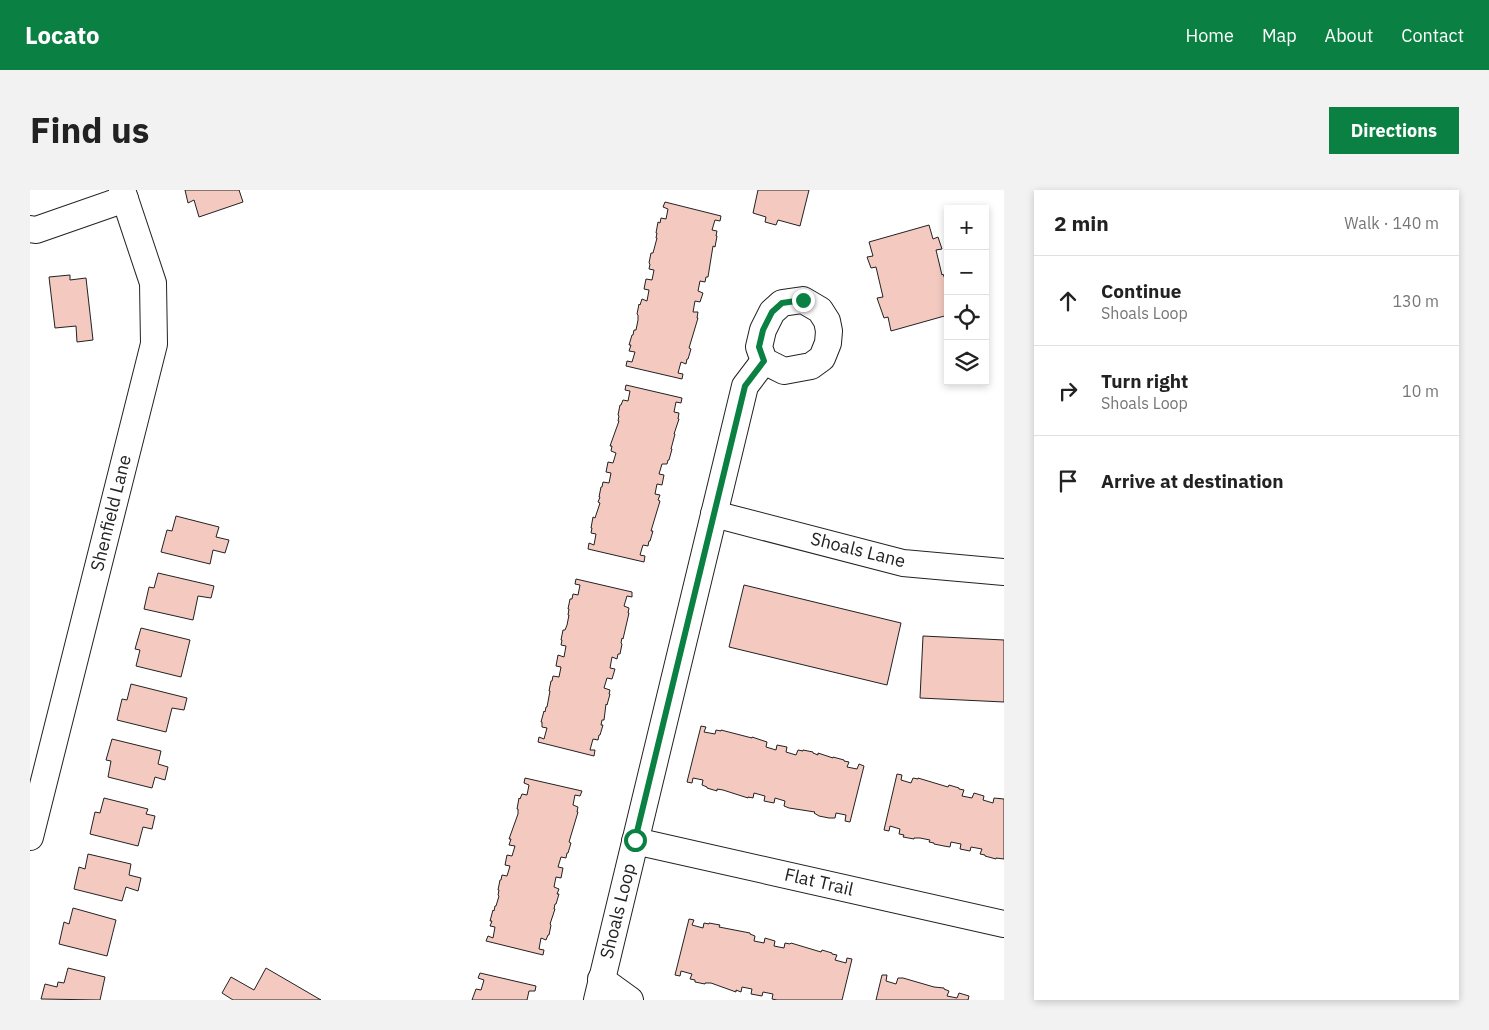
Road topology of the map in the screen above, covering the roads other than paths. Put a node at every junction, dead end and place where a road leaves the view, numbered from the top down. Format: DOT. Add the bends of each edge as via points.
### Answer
graph roads {
  1 [pos="124,194"];
  2 [pos="30,229"];
  3 [pos="764,361"];
  4 [pos="714,514"];
  5 [pos="1004,572"];
  6 [pos="30,837"];
  7 [pos="635,840"];
  8 [pos="1004,924"];
  9 [pos="599,990"];
  10 [pos="630,1000"];
  1 -- 2 [label="street" via="36,230"];
  1 -- 6 [label="street, Shenfield Lane" via="153,283 154,344"];
  3 -- 4 [label="street, Shoals Loop" via="745,386"];
  4 -- 5 [label="street, Shoals Lane" via="903,563"];
  4 -- 7 [label="street, Shoals Loop"];
  7 -- 8 [label="street, Flat Trail"];
  7 -- 9 [label="street, Shoals Loop"];
  9 -- 10 [label="street"];
}
